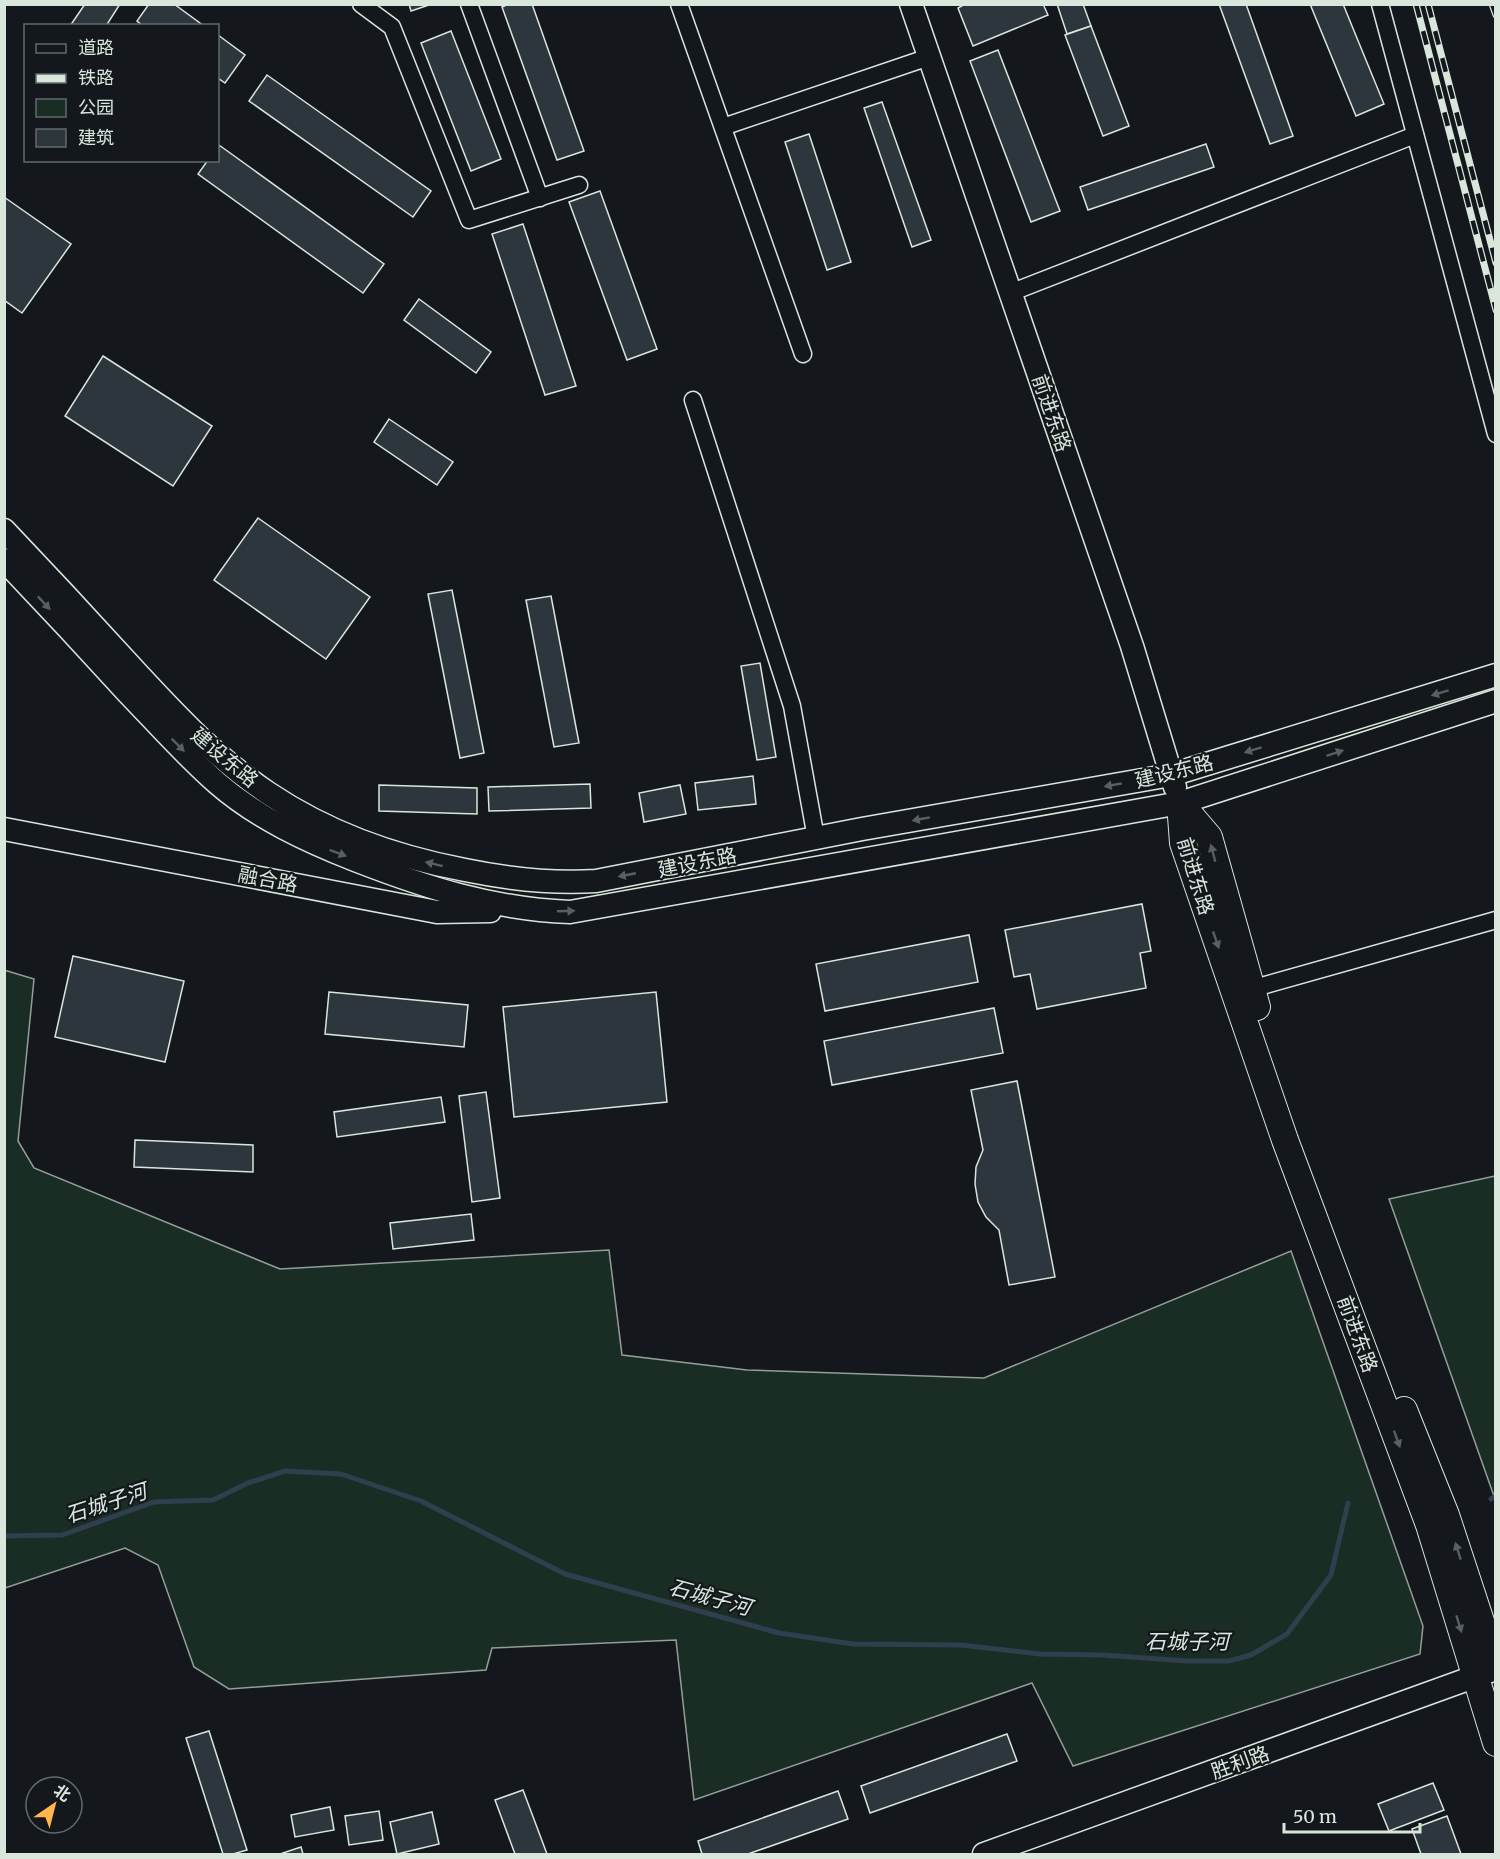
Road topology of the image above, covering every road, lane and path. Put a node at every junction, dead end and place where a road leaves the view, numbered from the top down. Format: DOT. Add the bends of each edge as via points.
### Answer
graph roads {
  1 [pos="361,4"];
  2 [pos="469,4"];
  3 [pos="680,4"];
  4 [pos="910,4"];
  5 [pos="1380,4"];
  6 [pos="929,57"];
  7 [pos="723,127"];
  8 [pos="1415,135"];
  9 [pos="579,185"];
  10 [pos="540,198"];
  11 [pos="1010,293"];
  12 [pos="803,354"];
  13 [pos="693,400"];
  14 [pos="1496,434"];
  15 [pos="4,530"];
  16 [pos="4,560"];
  17 [pos="1496,675"];
  18 [pos="1496,701"];
  19 [pos="1171,775"];
  20 [pos="1180,803"];
  21 [pos="4,829"];
  22 [pos="816,838"];
  23 [pos="533,910"];
  24 [pos="1496,920"];
  25 [pos="1251,989"];
  26 [pos="1488,1671"];
  27 [pos="1496,1743"];
  28 [pos="984,1854"];
  1 -- 10 [label="street" via="392,27 469,220"];
  2 -- 10 [label="street"];
  3 -- 7 [label="street"];
  4 -- 6 [label="main road, 前进东路"];
  5 -- 8 [label="street"];
  6 -- 7 [label="street"];
  6 -- 11 [label="main road, 前进东路"];
  7 -- 12 [label="street"];
  8 -- 11 [label="street"];
  8 -- 14 [label="street"];
  9 -- 10 [label="street"];
  11 -- 19 [label="main road, 前进东路" via="1132,646"];
  13 -- 22 [label="street" via="792,706"];
  22 -- 15 [label="main road, 建设东路, one-way" via="596,881 562,884 432,864 368,844 268,793 226,762 179,719"];
  16 -- 23 [label="main road, 建设东路, one-way" via="172,739 218,784 258,814 316,844 449,894"];
  17 -- 19 [label="main road, 建设东路, one-way"];
  20 -- 18 [label="main road, 建设东路, one-way"];
  19 -- 20 [label="main road, 前进东路"];
  19 -- 22 [label="main road, 建设东路, one-way"];
  23 -- 20 [label="main road, 建设东路, one-way" via="570,912"];
  25 -- 20 [label="main road, one-way" via="1209,837"];
  20 -- 26 [label="main road, 前进东路, one-way" via="1183,843 1285,1140"];
  21 -- 23 [label="main road, 融合路" via="437,912"];
  24 -- 25 [label="street"];
  26 -- 25 [label="main road, one-way" via="1446,1515 1364,1311 1289,1108"];
  26 -- 27 [label="main road, 前进东路"];
  26 -- 28 [label="main road, 胜利路"];
}
